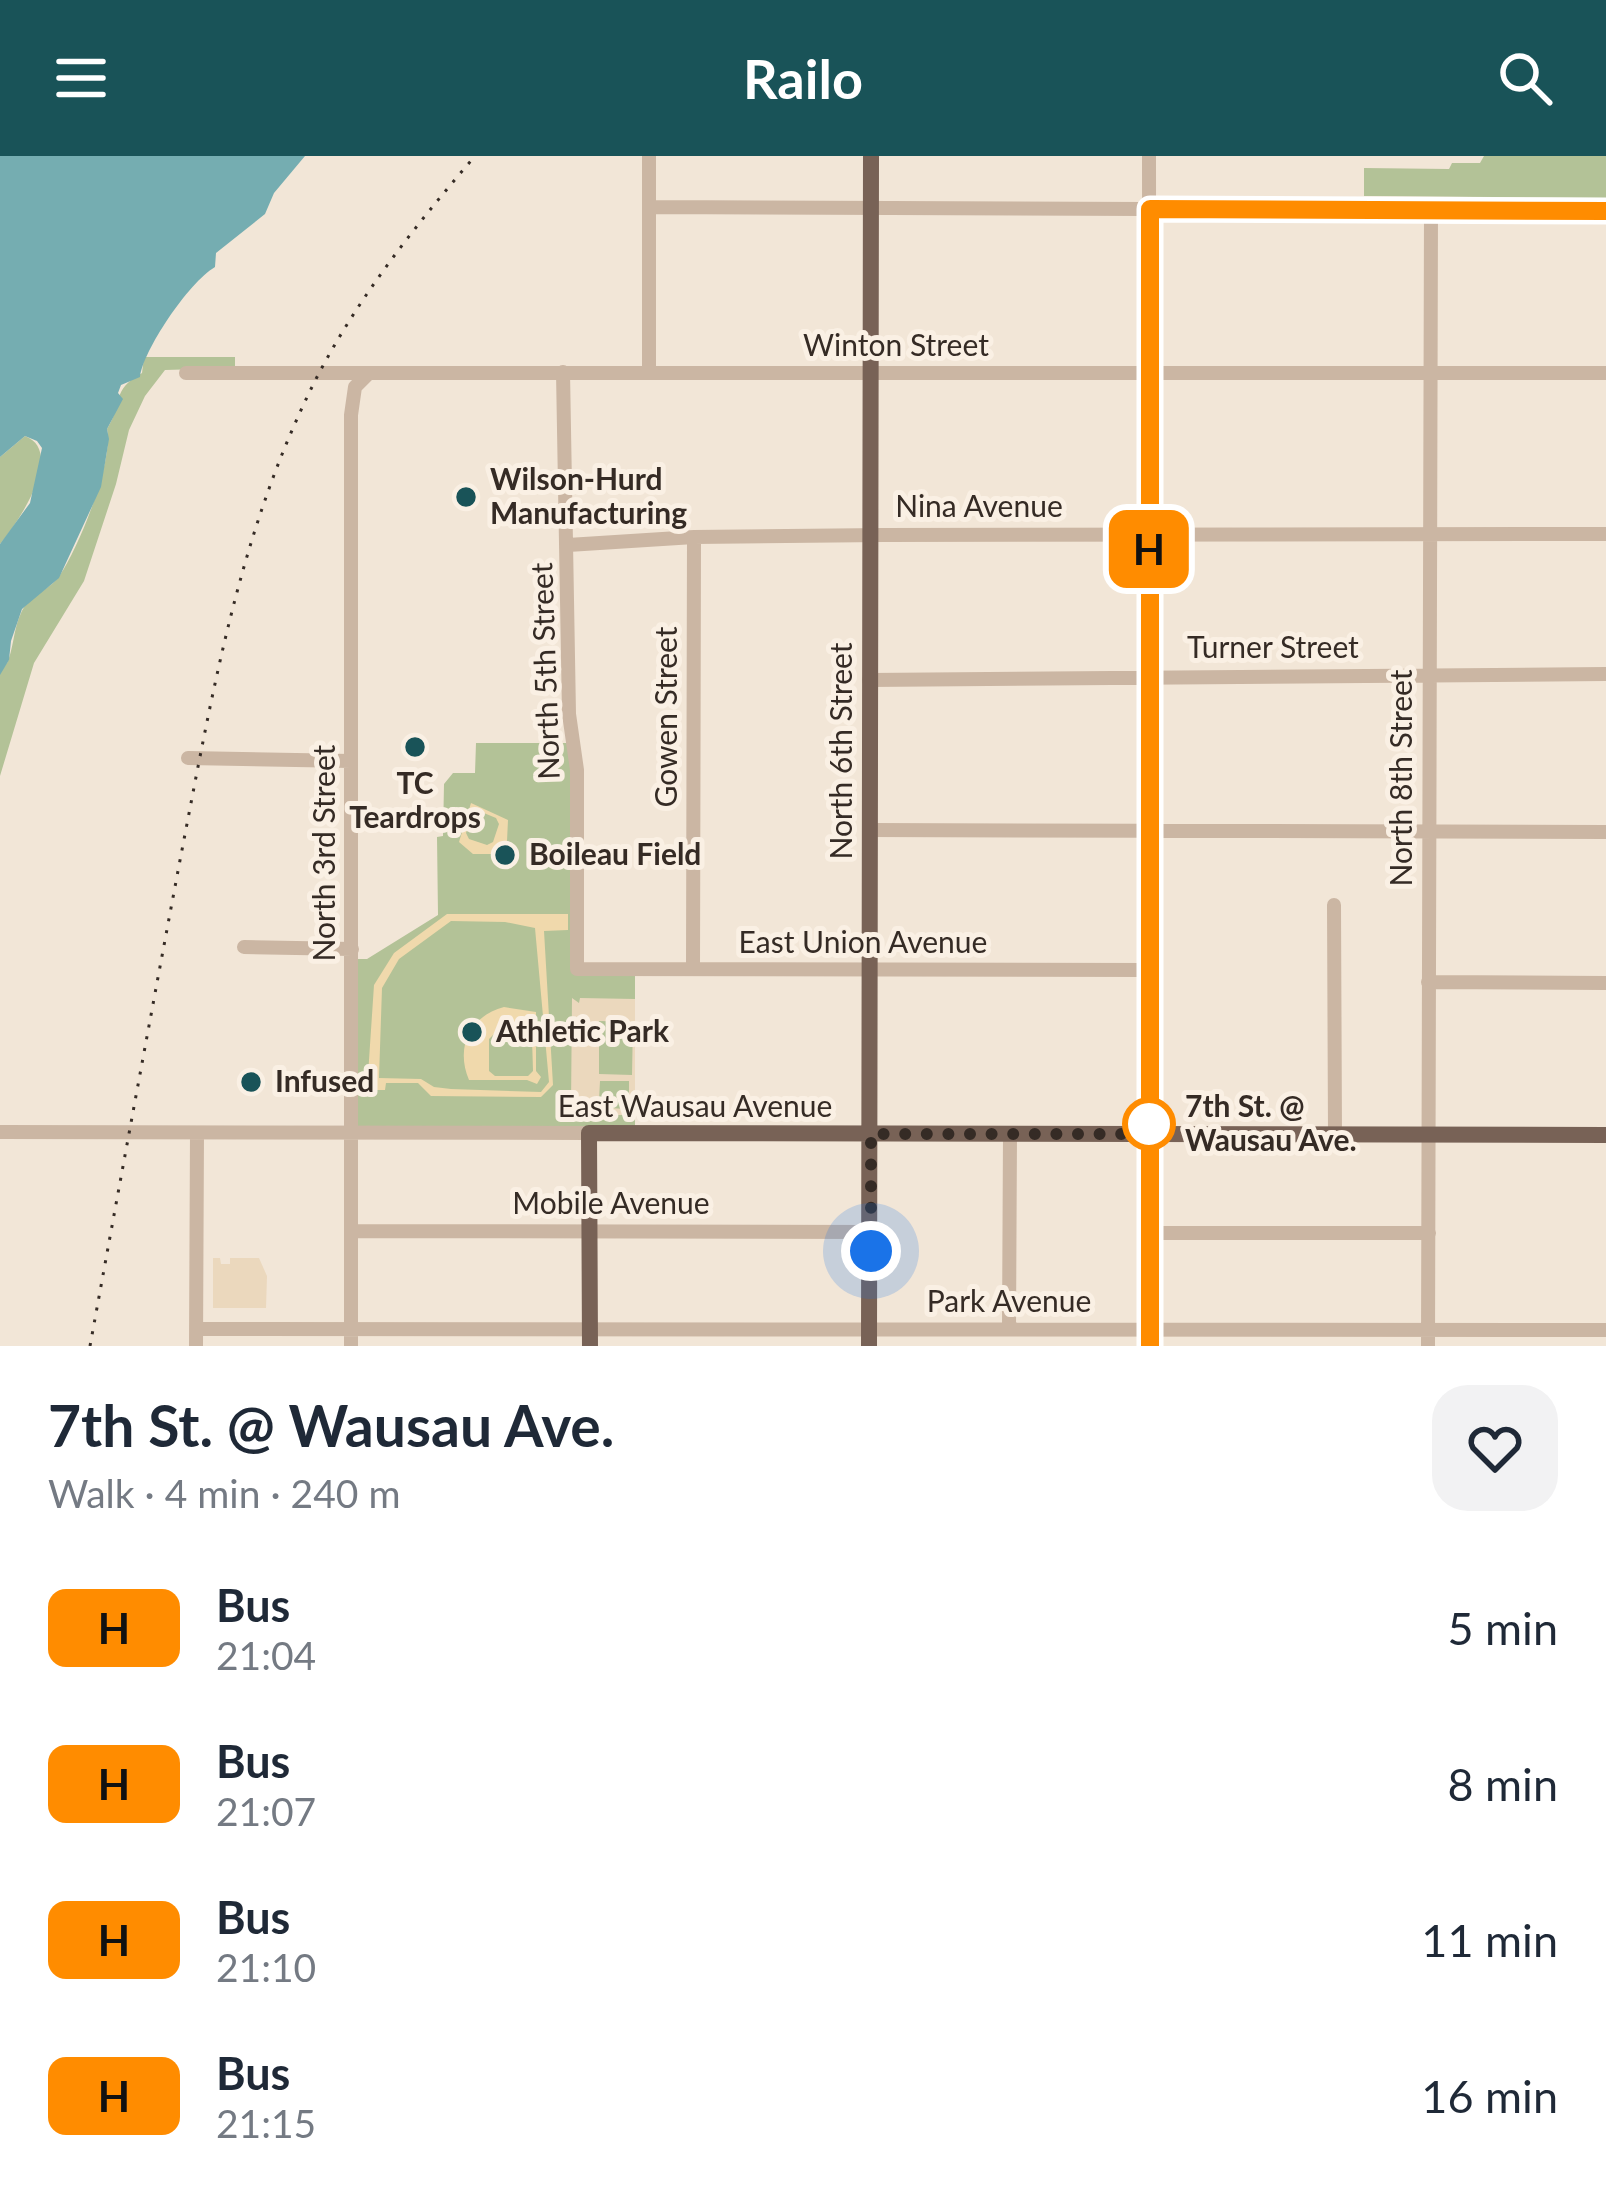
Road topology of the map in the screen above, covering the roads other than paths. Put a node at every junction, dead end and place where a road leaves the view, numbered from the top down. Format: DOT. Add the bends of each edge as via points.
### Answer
graph roads {
  1 [pos="649,156"];
  2 [pos="871,156"];
  3 [pos="1150,156"];
  4 [pos="649,207"];
  5 [pos="871,209"];
  6 [pos="1150,209"];
  7 [pos="1431,210"];
  8 [pos="1606,211"];
  9 [pos="563,371"];
  10 [pos="375,372"];
  11 [pos="649,372"];
  12 [pos="186,373"];
  13 [pos="870,373"];
  14 [pos="1606,373"];
  15 [pos="1149,374"];
  16 [pos="1430,374"];
  17 [pos="1149,533"];
  18 [pos="1429,534"];
  19 [pos="1606,534"];
  20 [pos="870,535"];
  21 [pos="694,537"];
  22 [pos="568,545"];
  23 [pos="1429,674"];
  24 [pos="1606,674"];
  25 [pos="1148,676"];
  26 [pos="869,680"];
  27 [pos="188,758"];
  28 [pos="351,760"];
  29 [pos="869,830"];
  30 [pos="1148,830"];
  31 [pos="1606,832"];
  32 [pos="1429,833"];
  33 [pos="1334,905"];
  34 [pos="244,947"];
  35 [pos="352,949"];
  36 [pos="577,968"];
  37 [pos="694,969"];
  38 [pos="869,970"];
  39 [pos="1149,970"];
  40 [pos="1428,982"];
  41 [pos="1606,983"];
  42 [pos="0,1132"];
  43 [pos="197,1133"];
  44 [pos="352,1133"];
  45 [pos="589,1133"];
  46 [pos="738,1134"];
  47 [pos="871,1134"];
  48 [pos="1010,1134"];
  49 [pos="1149,1134"];
  50 [pos="1335,1134"];
  51 [pos="1428,1134"];
  52 [pos="810,1135"];
  53 [pos="1606,1135"];
  54 [pos="589,1177"];
  55 [pos="351,1231"];
  56 [pos="590,1231"];
  57 [pos="871,1232"];
  58 [pos="1149,1233"];
  59 [pos="1429,1233"];
  60 [pos="196,1329"];
  61 [pos="351,1329"];
  62 [pos="1010,1329"];
  63 [pos="1150,1329"];
  64 [pos="1606,1330"];
  65 [pos="590,1338"];
  66 [pos="869,1338"];
  67 [pos="1428,1338"];
  68 [pos="196,1346"];
  69 [pos="351,1346"];
  70 [pos="1150,1346"];
  1 -- 4 [label="street"];
  2 -- 5 [label="main road, North 6th Street"];
  3 -- 6 [label="street"];
  4 -- 5 [label="street"];
  4 -- 11 [label="street"];
  5 -- 6 [label="street"];
  5 -- 13 [label="main road, North 6th Street"];
  6 -- 7 [label="street"];
  6 -- 15 [label="street"];
  7 -- 8 [label="street"];
  7 -- 16 [label="street, North 8th Street"];
  9 -- 10 [label="street, Winton Street"];
  9 -- 11 [label="street, Winton Street"];
  9 -- 22 [label="street, North 5th Street"];
  10 -- 12 [label="street, Winton Street"];
  10 -- 28 [label="street, North 3rd Street" via="357,382 352,398"];
  11 -- 13 [label="street, Winton Street"];
  13 -- 15 [label="street, Winton Street"];
  13 -- 20 [label="main road, North 6th Street"];
  14 -- 16 [label="street, Winton Street"];
  15 -- 16 [label="street, Winton Street"];
  15 -- 17 [label="street"];
  16 -- 18 [label="street, North 8th Street"];
  17 -- 18 [label="street, Nina Avenue"];
  17 -- 20 [label="street, Nina Avenue"];
  17 -- 25 [label="street"];
  18 -- 19 [label="street, Nina Avenue"];
  18 -- 23 [label="street, North 8th Street"];
  20 -- 21 [label="street, Nina Avenue"];
  20 -- 26 [label="main road, North 6th Street"];
  21 -- 22 [label="street, Nina Avenue"];
  21 -- 37 [label="street, Gowen Street"];
  22 -- 36 [label="street, North 5th Street"];
  23 -- 24 [label="street, Turner Street"];
  23 -- 25 [label="street, Turner Street"];
  23 -- 32 [label="street, North 8th Street"];
  25 -- 26 [label="street, Turner Street"];
  25 -- 30 [label="street"];
  26 -- 29 [label="main road, North 6th Street"];
  27 -- 28 [label="street"];
  28 -- 35 [label="street, North 3rd Street"];
  29 -- 30 [label="street"];
  29 -- 38 [label="main road, North 6th Street"];
  30 -- 32 [label="street"];
  30 -- 39 [label="street"];
  31 -- 32 [label="street"];
  32 -- 40 [label="street, North 8th Street"];
  33 -- 50 [label="street"];
  34 -- 35 [label="street"];
  35 -- 44 [label="street, North 3rd Street"];
  36 -- 37 [label="street, East Union Avenue"];
  37 -- 38 [label="street, East Union Avenue"];
  38 -- 39 [label="street, East Union Avenue"];
  38 -- 47 [label="main road, North 6th Street"];
  39 -- 49 [label="street"];
  40 -- 41 [label="street"];
  40 -- 51 [label="street, North 8th Street"];
  42 -- 43 [label="street, East Wausau Avenue"];
  43 -- 44 [label="street, East Wausau Avenue"];
  43 -- 60 [label="street"];
  44 -- 45 [label="street, East Wausau Avenue"];
  44 -- 55 [label="street, North 3rd Street"];
  45 -- 46 [label="main road, East Wausau Avenue"];
  45 -- 54 [label="main road"];
  46 -- 52 [label="main road, East Wausau Avenue"];
  46 -- 54 [label="main road" via="605,1139 593,1150"];
  47 -- 48 [label="main road, East Wausau Avenue"];
  47 -- 52 [label="main road, East Wausau Avenue"];
  47 -- 57 [label="main road, North 6th Street"];
  48 -- 49 [label="main road, East Wausau Avenue"];
  48 -- 62 [label="street"];
  49 -- 50 [label="main road, East Wausau Avenue"];
  49 -- 58 [label="street"];
  50 -- 51 [label="main road, East Wausau Avenue"];
  51 -- 53 [label="main road, East Wausau Avenue"];
  51 -- 59 [label="street, North 8th Street"];
  52 -- 57 [label="main road" via="861,1146"];
  54 -- 56 [label="main road"];
  55 -- 56 [label="street, Mobile Avenue"];
  55 -- 61 [label="street, North 3rd Street"];
  56 -- 57 [label="street, Mobile Avenue"];
  56 -- 65 [label="main road"];
  57 -- 66 [label="main road, North 6th Street"];
  58 -- 59 [label="street"];
  58 -- 63 [label="street"];
  59 -- 67 [label="street, North 8th Street"];
  60 -- 61 [label="street, Park Avenue"];
  60 -- 68 [label="street"];
  61 -- 65 [label="street, Park Avenue"];
  61 -- 69 [label="street, North 3rd Street"];
  62 -- 63 [label="street, Park Avenue"];
  62 -- 66 [label="street, Park Avenue"];
  63 -- 67 [label="street, Park Avenue"];
  63 -- 70 [label="street"];
  64 -- 67 [label="street, Park Avenue"];
  65 -- 66 [label="street, Park Avenue"];
}
